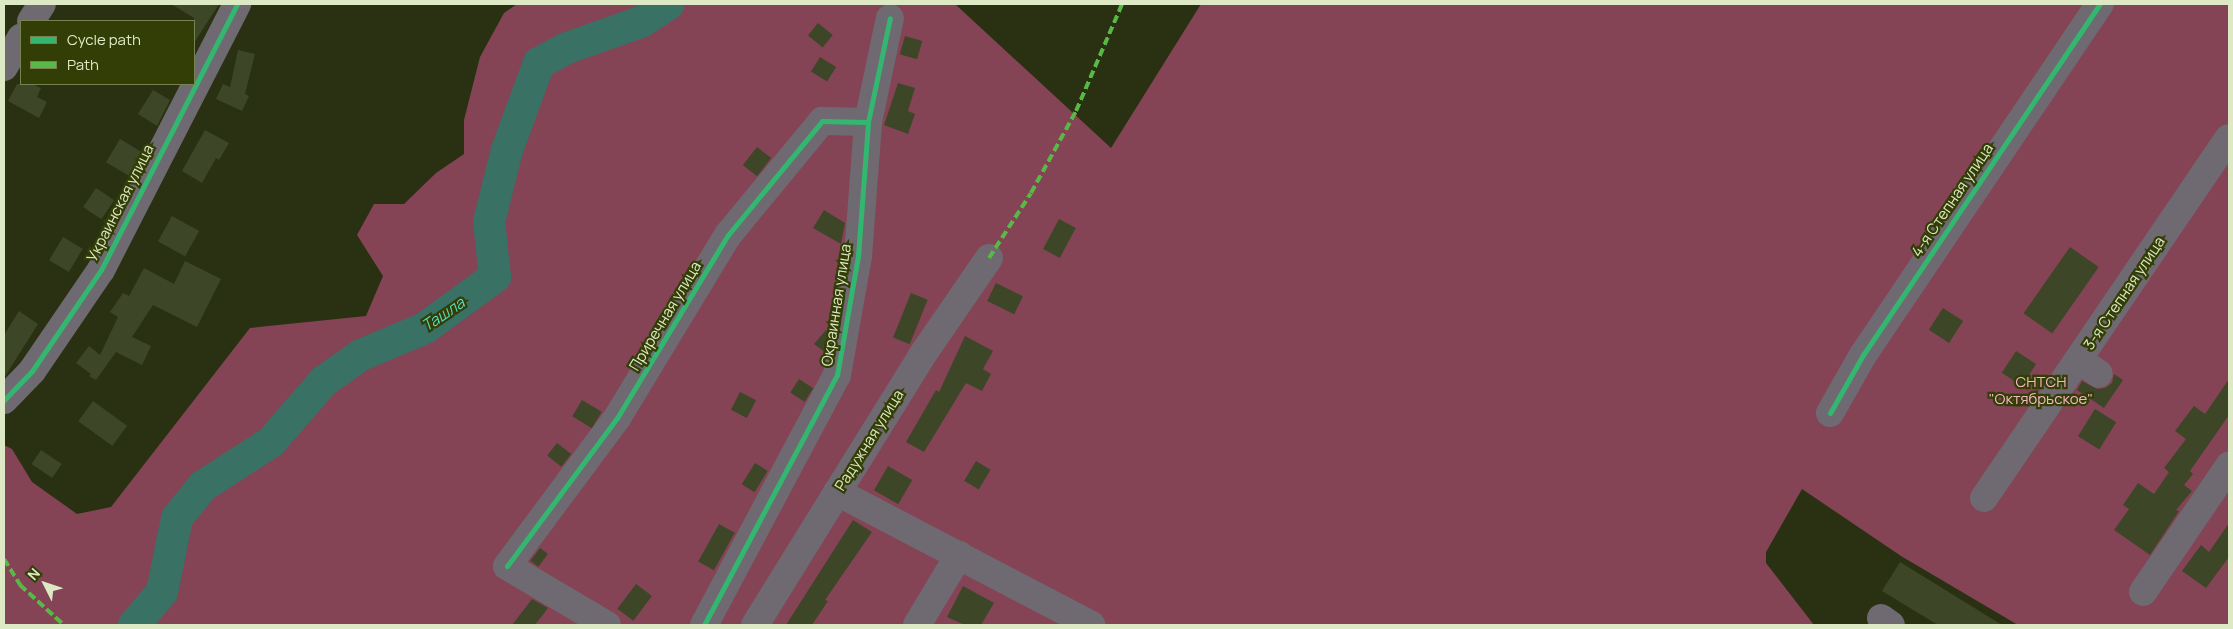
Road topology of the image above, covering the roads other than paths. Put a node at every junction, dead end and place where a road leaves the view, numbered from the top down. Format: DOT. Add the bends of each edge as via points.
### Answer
graph roads {
  1 [pos="42,4"];
  2 [pos="237,4"];
  3 [pos="2100,4"];
  4 [pos="890,18"];
  5 [pos="33,20"];
  6 [pos="20,40"];
  7 [pos="4,67"];
  8 [pos="868,122"];
  9 [pos="2229,138"];
  10 [pos="989,258"];
  11 [pos="4,400"];
  12 [pos="1830,413"];
  13 [pos="2229,466"];
  14 [pos="837,492"];
  15 [pos="1984,498"];
  16 [pos="959,555"];
  17 [pos="2143,592"];
  18 [pos="607,625"];
  19 [pos="704,625"];
  20 [pos="755,625"];
  21 [pos="917,625"];
  22 [pos="1091,625"];
  1 -- 5 [label="street"];
  2 -- 11 [label="street, Украинская улица" via="100,270 32,370"];
  3 -- 12 [label="street, 4-я Степная улица" via="1862,355"];
  4 -- 8 [label="street, Окраинная улица"];
  6 -- 7 [label="street"];
  8 -- 18 [label="street, Приречная улица" via="822,121 741,219 617,418 508,566"];
  8 -- 19 [label="street, Окраинная улица" via="858,256 837,375"];
  9 -- 15 [label="street, 3-я Степная улица" via="2089,367"];
  10 -- 14 [label="street, Радужная улица" via="921,357"];
  13 -- 17 [label="street"];
  14 -- 16 [label="street"];
  14 -- 20 [label="street, Радужная улица"];
  16 -- 21 [label="street"];
  16 -- 22 [label="street"];
}
